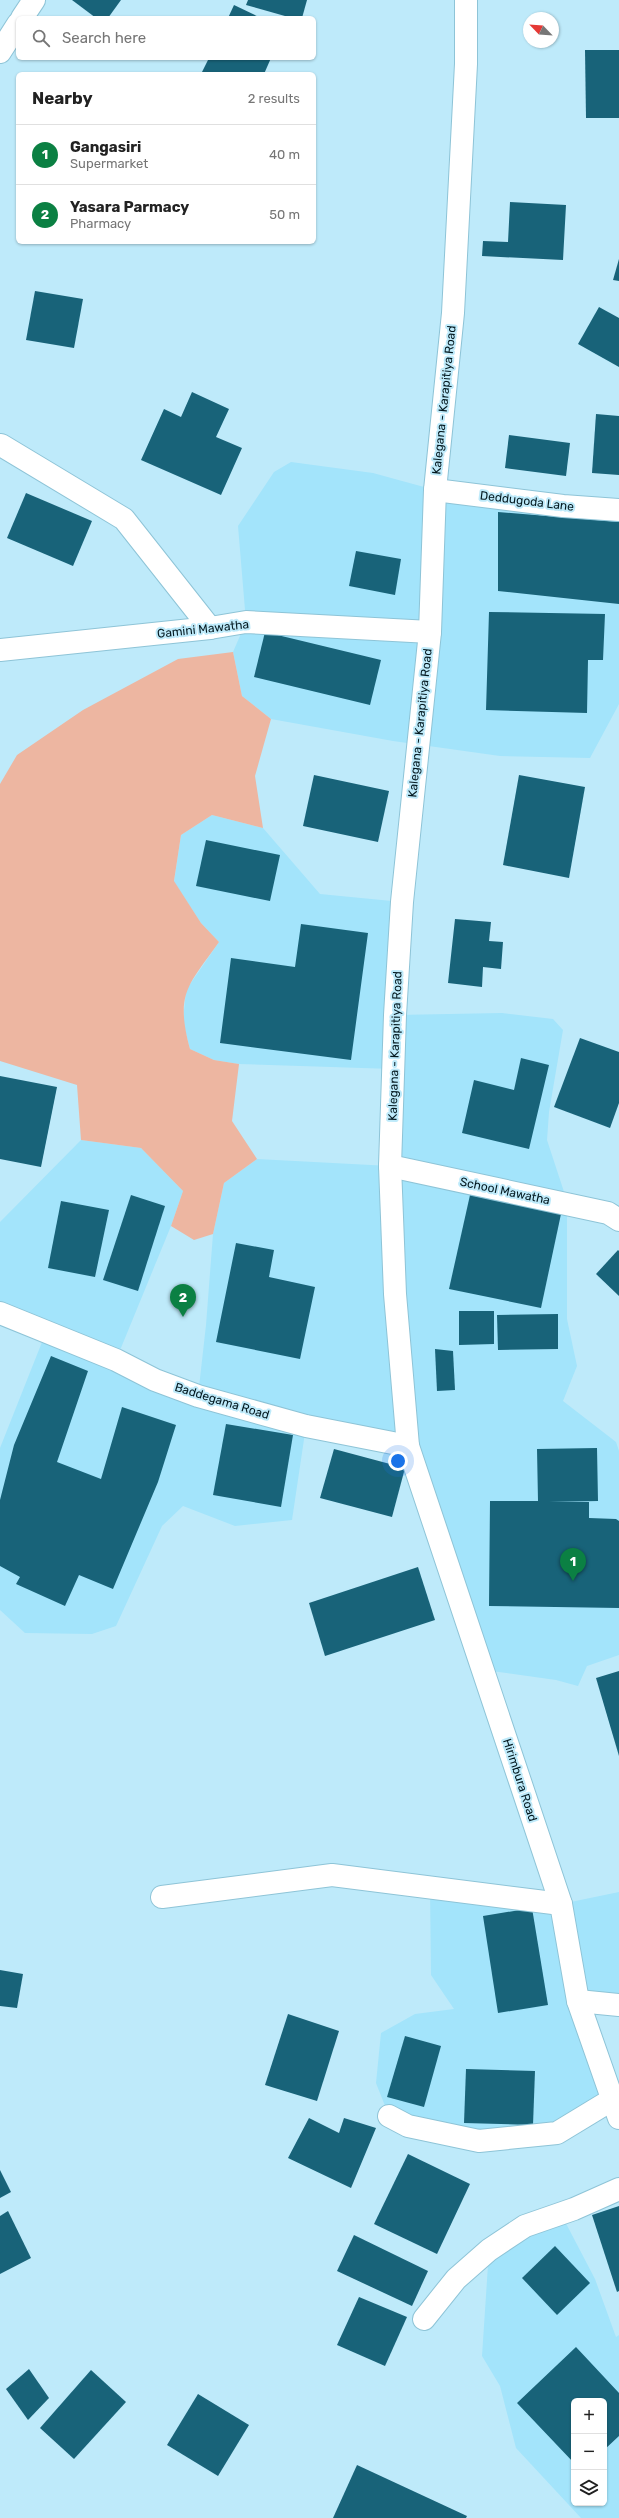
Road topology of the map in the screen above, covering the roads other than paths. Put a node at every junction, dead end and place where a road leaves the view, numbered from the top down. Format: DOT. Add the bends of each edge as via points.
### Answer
graph roads {
  1 [pos="34,0"];
  2 [pos="466,0"];
  3 [pos="23,16"];
  4 [pos="16,27"];
  5 [pos="0,52"];
  6 [pos="1,445"];
  7 [pos="435,490"];
  8 [pos="619,510"];
  9 [pos="210,628"];
  10 [pos="430,632"];
  11 [pos="0,650"];
  12 [pos="390,1166"];
  13 [pos="619,1220"];
  14 [pos="0,1313"];
  15 [pos="408,1446"];
  16 [pos="162,1897"];
  17 [pos="561,1904"];
  18 [pos="578,2001"];
  19 [pos="619,2005"];
  20 [pos="616,2108"];
  21 [pos="389,2116"];
  22 [pos="619,2189"];
  23 [pos="424,2319"];
  1 -- 3 [label="main road"];
  2 -- 7 [label="main road, Kalegana - Karapitiya Road" via="466,64 453,313"];
  4 -- 5 [label="main road"];
  6 -- 9 [label="main road" via="124,518"];
  7 -- 8 [label="main road, Deddugoda Lane" via="563,506"];
  7 -- 10 [label="main road, Kalegana - Karapitiya Road"];
  9 -- 10 [label="main road, Gamini Mawatha" via="246,622"];
  9 -- 11 [label="main road, Gamini Mawatha"];
  10 -- 12 [label="main road, Kalegana - Karapitiya Road" via="402,902"];
  12 -- 13 [label="main road, School Mawatha" via="608,1213"];
  12 -- 15 [label="main road, Kalegana - Karapitiya Road" via="395,1294"];
  14 -- 15 [label="main road, Baddegama Road" via="198,1396 306,1426"];
  15 -- 17 [label="main road, Hirimbura Road"];
  16 -- 17 [label="main road" via="332,1875"];
  17 -- 18 [label="main road, Hirimbura Road"];
  18 -- 19 [label="main road"];
  18 -- 20 [label="main road, Hirimbura Road"];
  20 -- 21 [label="main road" via="557,2133 478,2141 408,2126"];
  22 -- 23 [label="main road" via="574,2209 525,2226 489,2250 456,2279"];
}
